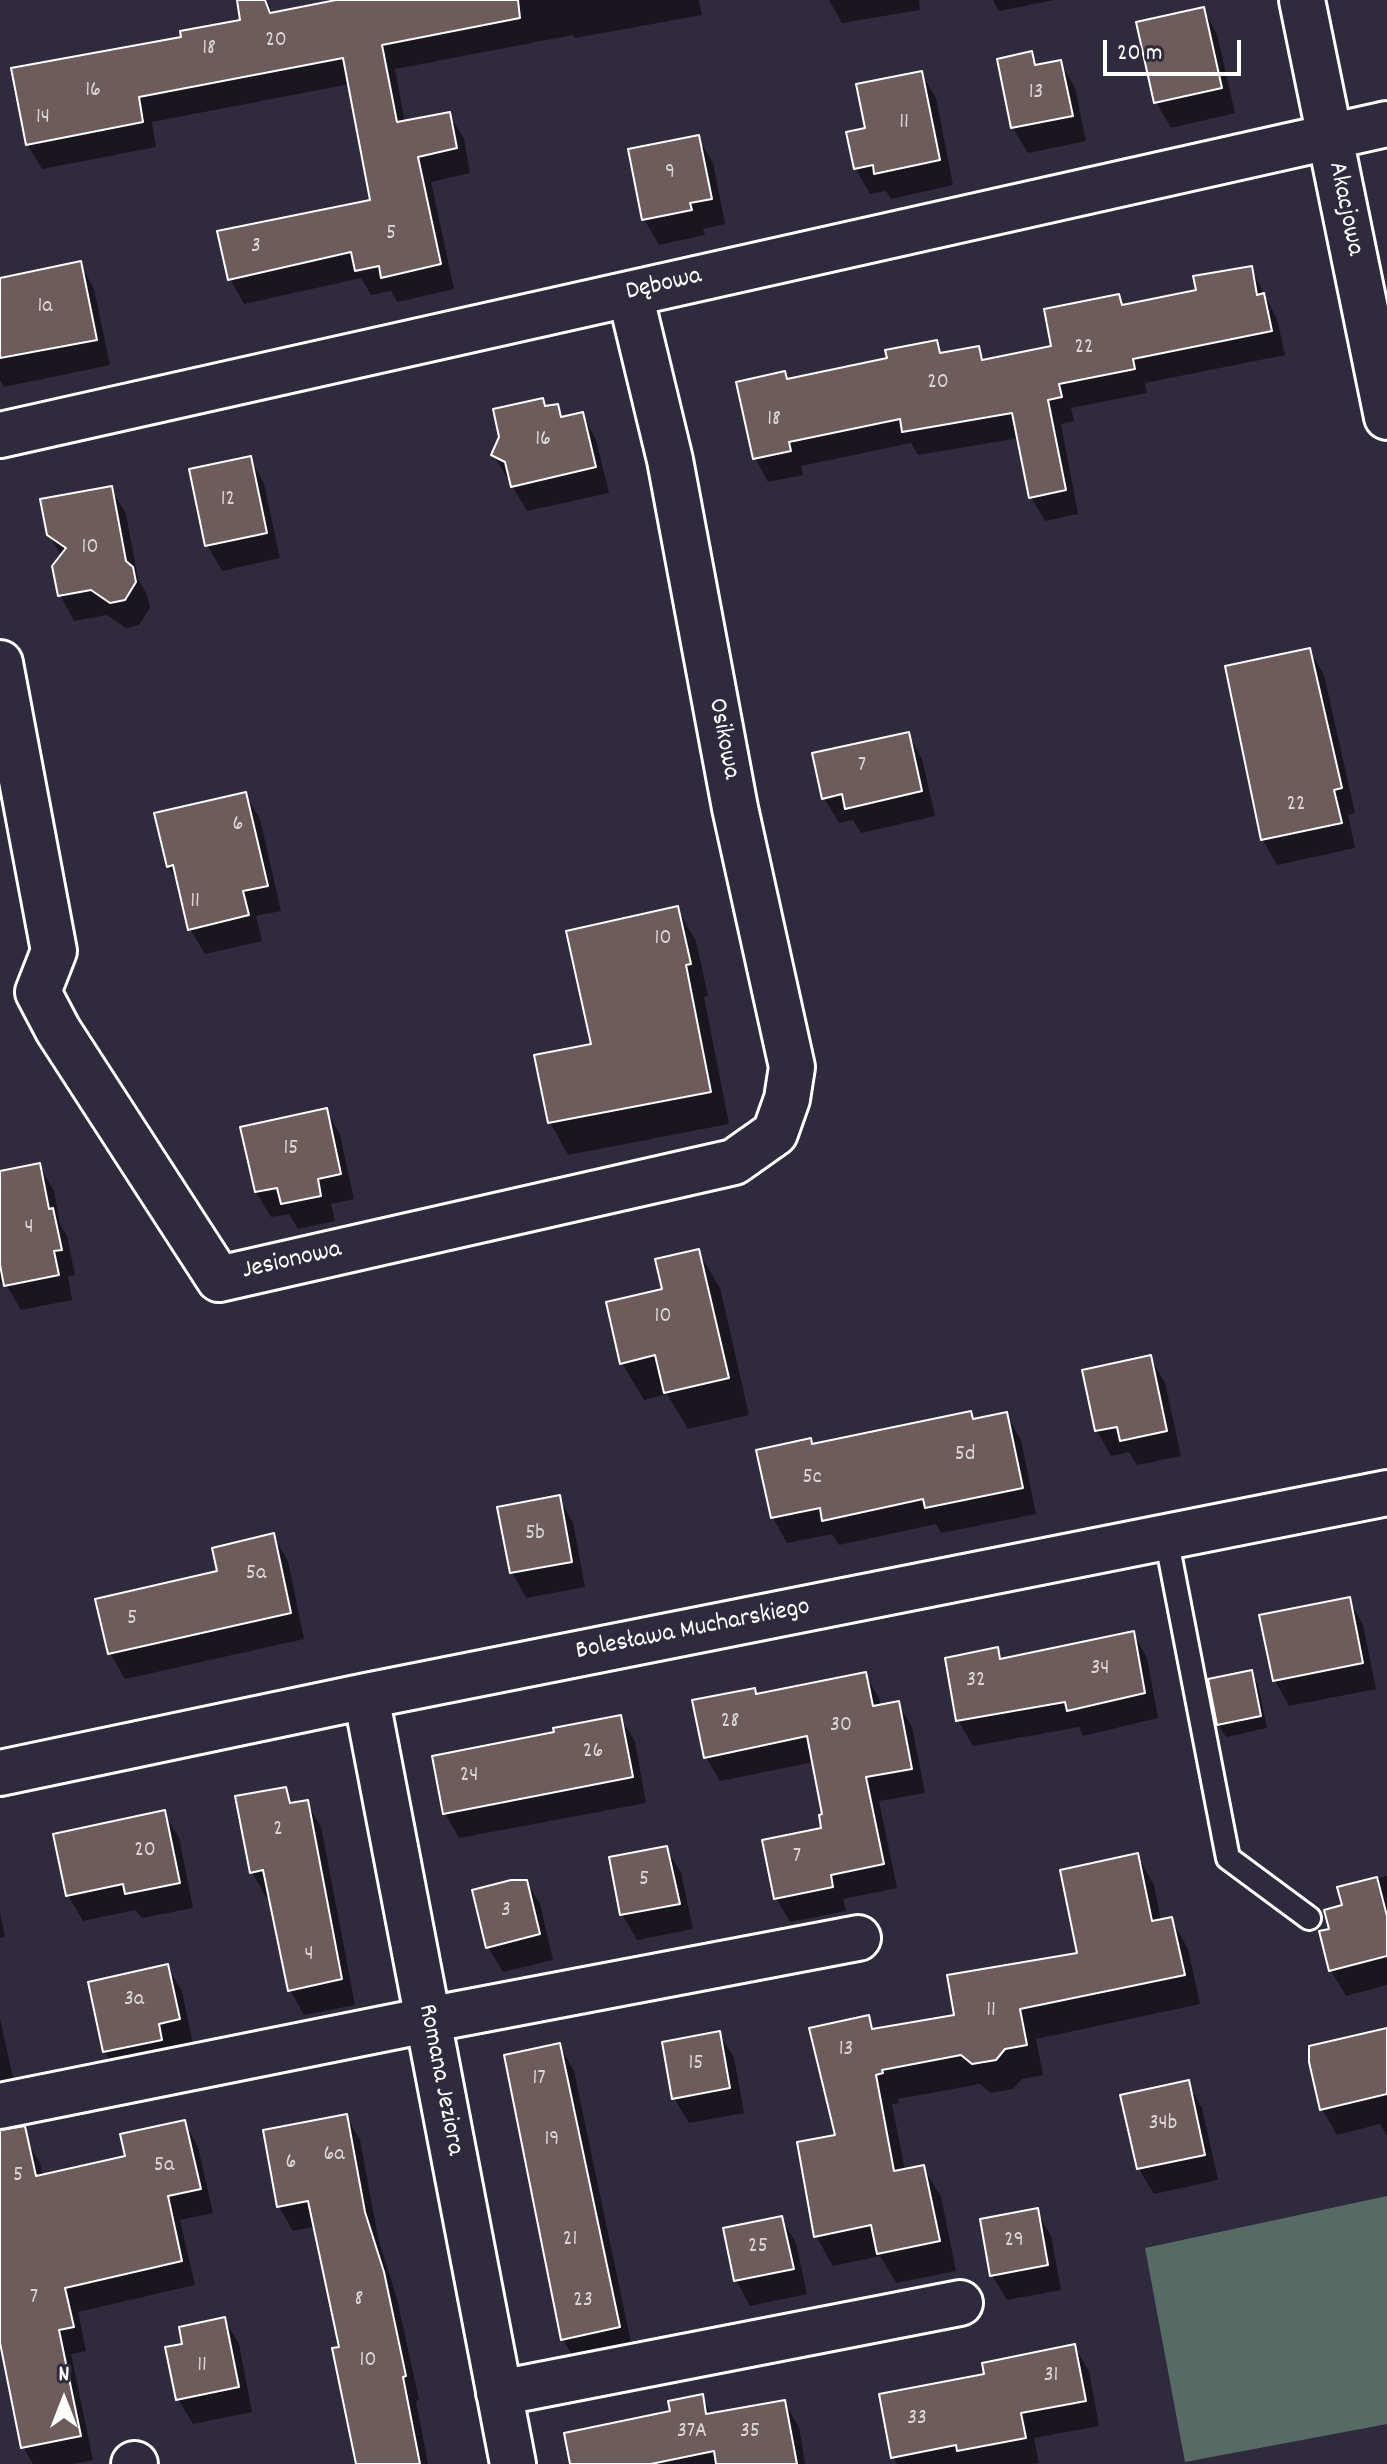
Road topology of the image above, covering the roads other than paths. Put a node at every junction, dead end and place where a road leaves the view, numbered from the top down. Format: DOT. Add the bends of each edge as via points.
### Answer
graph roads {
  1 [pos="1302,0"];
  2 [pos="1387,124"];
  3 [pos="1329,137"];
  4 [pos="630,294"];
  5 [pos="1387,417"];
  6 [pos="0,435"];
  7 [pos="0,663"];
  8 [pos="19,996"];
  9 [pos="734,1162"];
  10 [pos="1387,1493"];
  11 [pos="1166,1537"];
  12 [pos="366,1696"];
  13 [pos="0,1773"];
  14 [pos="1309,1918"];
  15 [pos="858,1938"];
  16 [pos="427,2020"];
  17 [pos="0,2106"];
  18 [pos="960,2303"];
  19 [pos="499,2393"];
  20 [pos="513,2464"];
  1 -- 3 [label="street, Akacjowa"];
  2 -- 3 [label="street, Dębowa"];
  3 -- 4 [label="street, Dębowa"];
  3 -- 5 [label="street, Akacjowa"];
  4 -- 6 [label="street, Dębowa"];
  4 -- 9 [label="street, Osikowa" via="670,460 735,808 792,1067 775,1133"];
  7 -- 8 [label="street" via="54,951"];
  8 -- 9 [label="street, Jesionowa" via="58,1030 219,1279"];
  10 -- 11 [label="street, Bolesława Mucharskiego"];
  11 -- 12 [label="street, Bolesława Mucharskiego"];
  11 -- 14 [label="lane" via="1228,1858"];
  12 -- 13 [label="street, Bolesława Mucharskiego"];
  12 -- 16 [label="street, Romana Jeziora"];
  15 -- 16 [label="street"];
  16 -- 17 [label="street"];
  16 -- 19 [label="street, Romana Jeziora"];
  18 -- 19 [label="street"];
  19 -- 20 [label="street, Romana Jeziora"];
}
